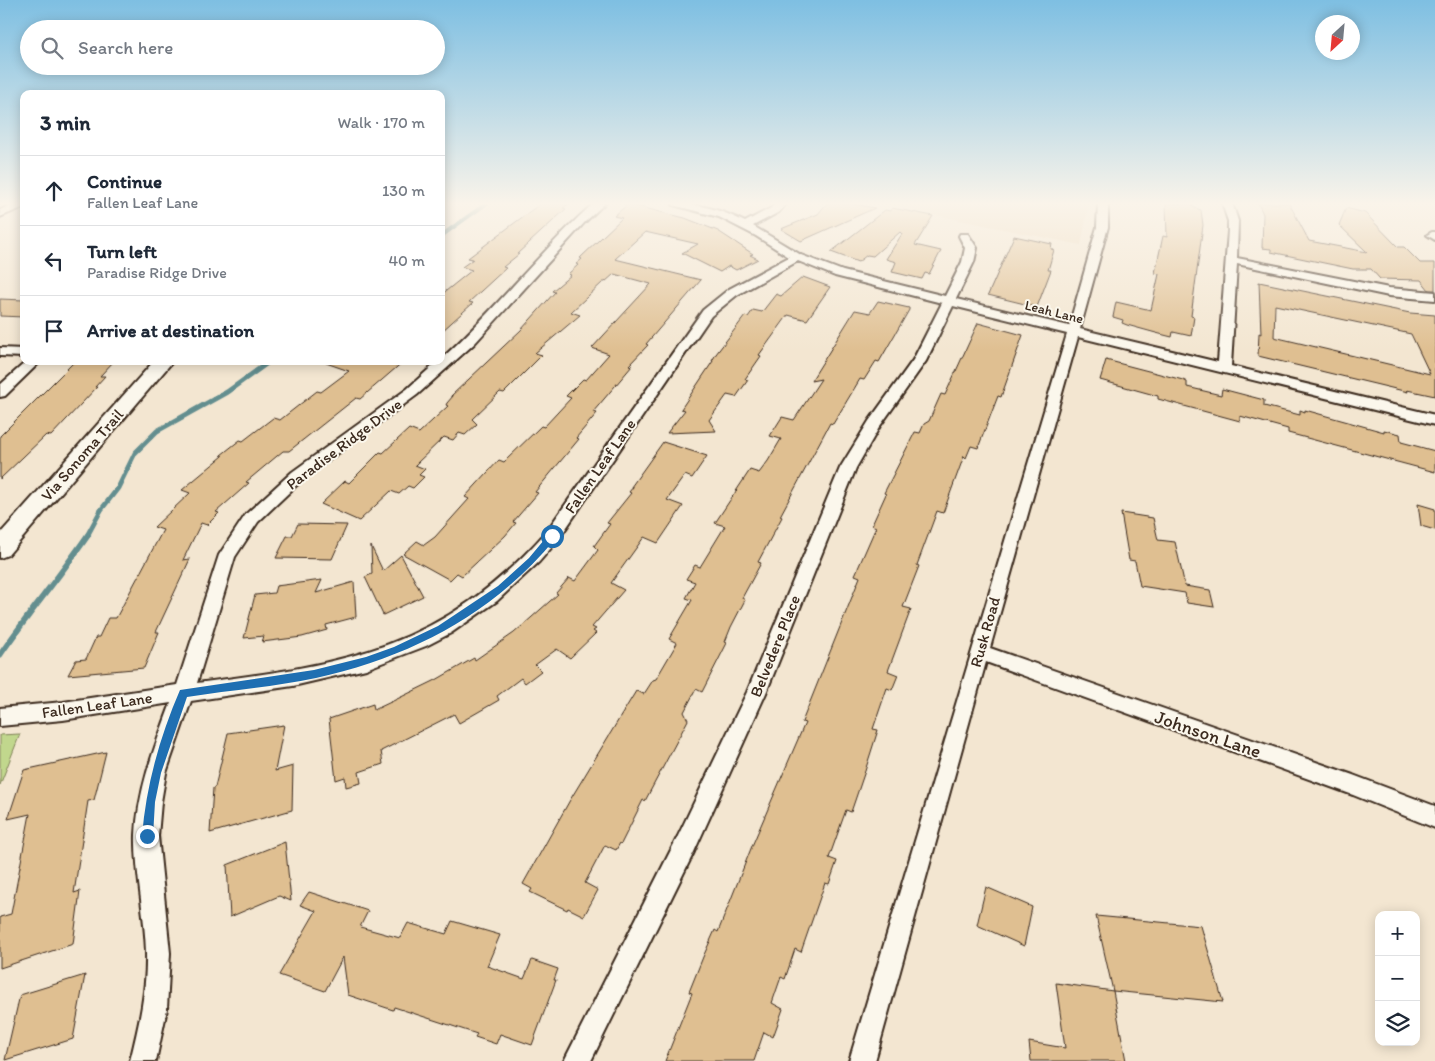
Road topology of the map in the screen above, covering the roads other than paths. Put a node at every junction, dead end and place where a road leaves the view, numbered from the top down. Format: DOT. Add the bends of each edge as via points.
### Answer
graph roads {
  1 [pos="552,253"];
  2 [pos="789,253"];
  3 [pos="971,253"];
  4 [pos="1097,253"];
  5 [pos="1232,253"];
  6 [pos="796,257"];
  7 [pos="1232,260"];
  8 [pos="1435,296"];
  9 [pos="949,302"];
  10 [pos="1074,332"];
  11 [pos="0,352"];
  12 [pos="20,353"];
  13 [pos="445,361"];
  14 [pos="31,365"];
  15 [pos="161,365"];
  16 [pos="441,365"];
  17 [pos="1224,367"];
  18 [pos="0,393"];
  19 [pos="1435,420"];
  20 [pos="0,550"];
  21 [pos="980,652"];
  22 [pos="184,693"];
  23 [pos="0,717"];
  24 [pos="1435,817"];
  25 [pos="143,1061"];
  26 [pos="577,1061"];
  27 [pos="862,1061"];
  1 -- 13 [label="street, Paradise Ridge Drive" via="498,312"];
  2 -- 6 [label="street, Leah Lane"];
  3 -- 9 [label="street, Belvedere Place"];
  4 -- 10 [label="street, Rusk Road"];
  5 -- 7 [label="street"];
  6 -- 9 [label="street, Leah Lane" via="839,274"];
  6 -- 22 [label="street, Fallen Leaf Lane" via="732,292 707,312 552,536 532,561 488,598 441,629 366,661 314,674"];
  7 -- 8 [label="street" via="1364,287"];
  7 -- 17 [label="street"];
  9 -- 10 [label="street, Leah Lane"];
  9 -- 26 [label="street, Belvedere Place" via="919,361 874,424 848,468 756,693 686,844"];
  10 -- 17 [label="street, Leah Lane"];
  10 -- 21 [label="street, Rusk Road"];
  11 -- 12 [label="street"];
  14 -- 18 [label="street"];
  15 -- 20 [label="street, Via Sonoma Trail"];
  16 -- 22 [label="street, Paradise Ridge Drive" via="412,392 297,476 252,518 227,555"];
  17 -- 19 [label="street, Leah Lane"];
  21 -- 24 [label="street, Johnson Lane"];
  21 -- 27 [label="street, Rusk Road"];
  22 -- 23 [label="street, Fallen Leaf Lane"];
  22 -- 25 [label="street, Paradise Ridge Drive" via="156,773 150,802 147,836 158,953 155,1009"];
}
